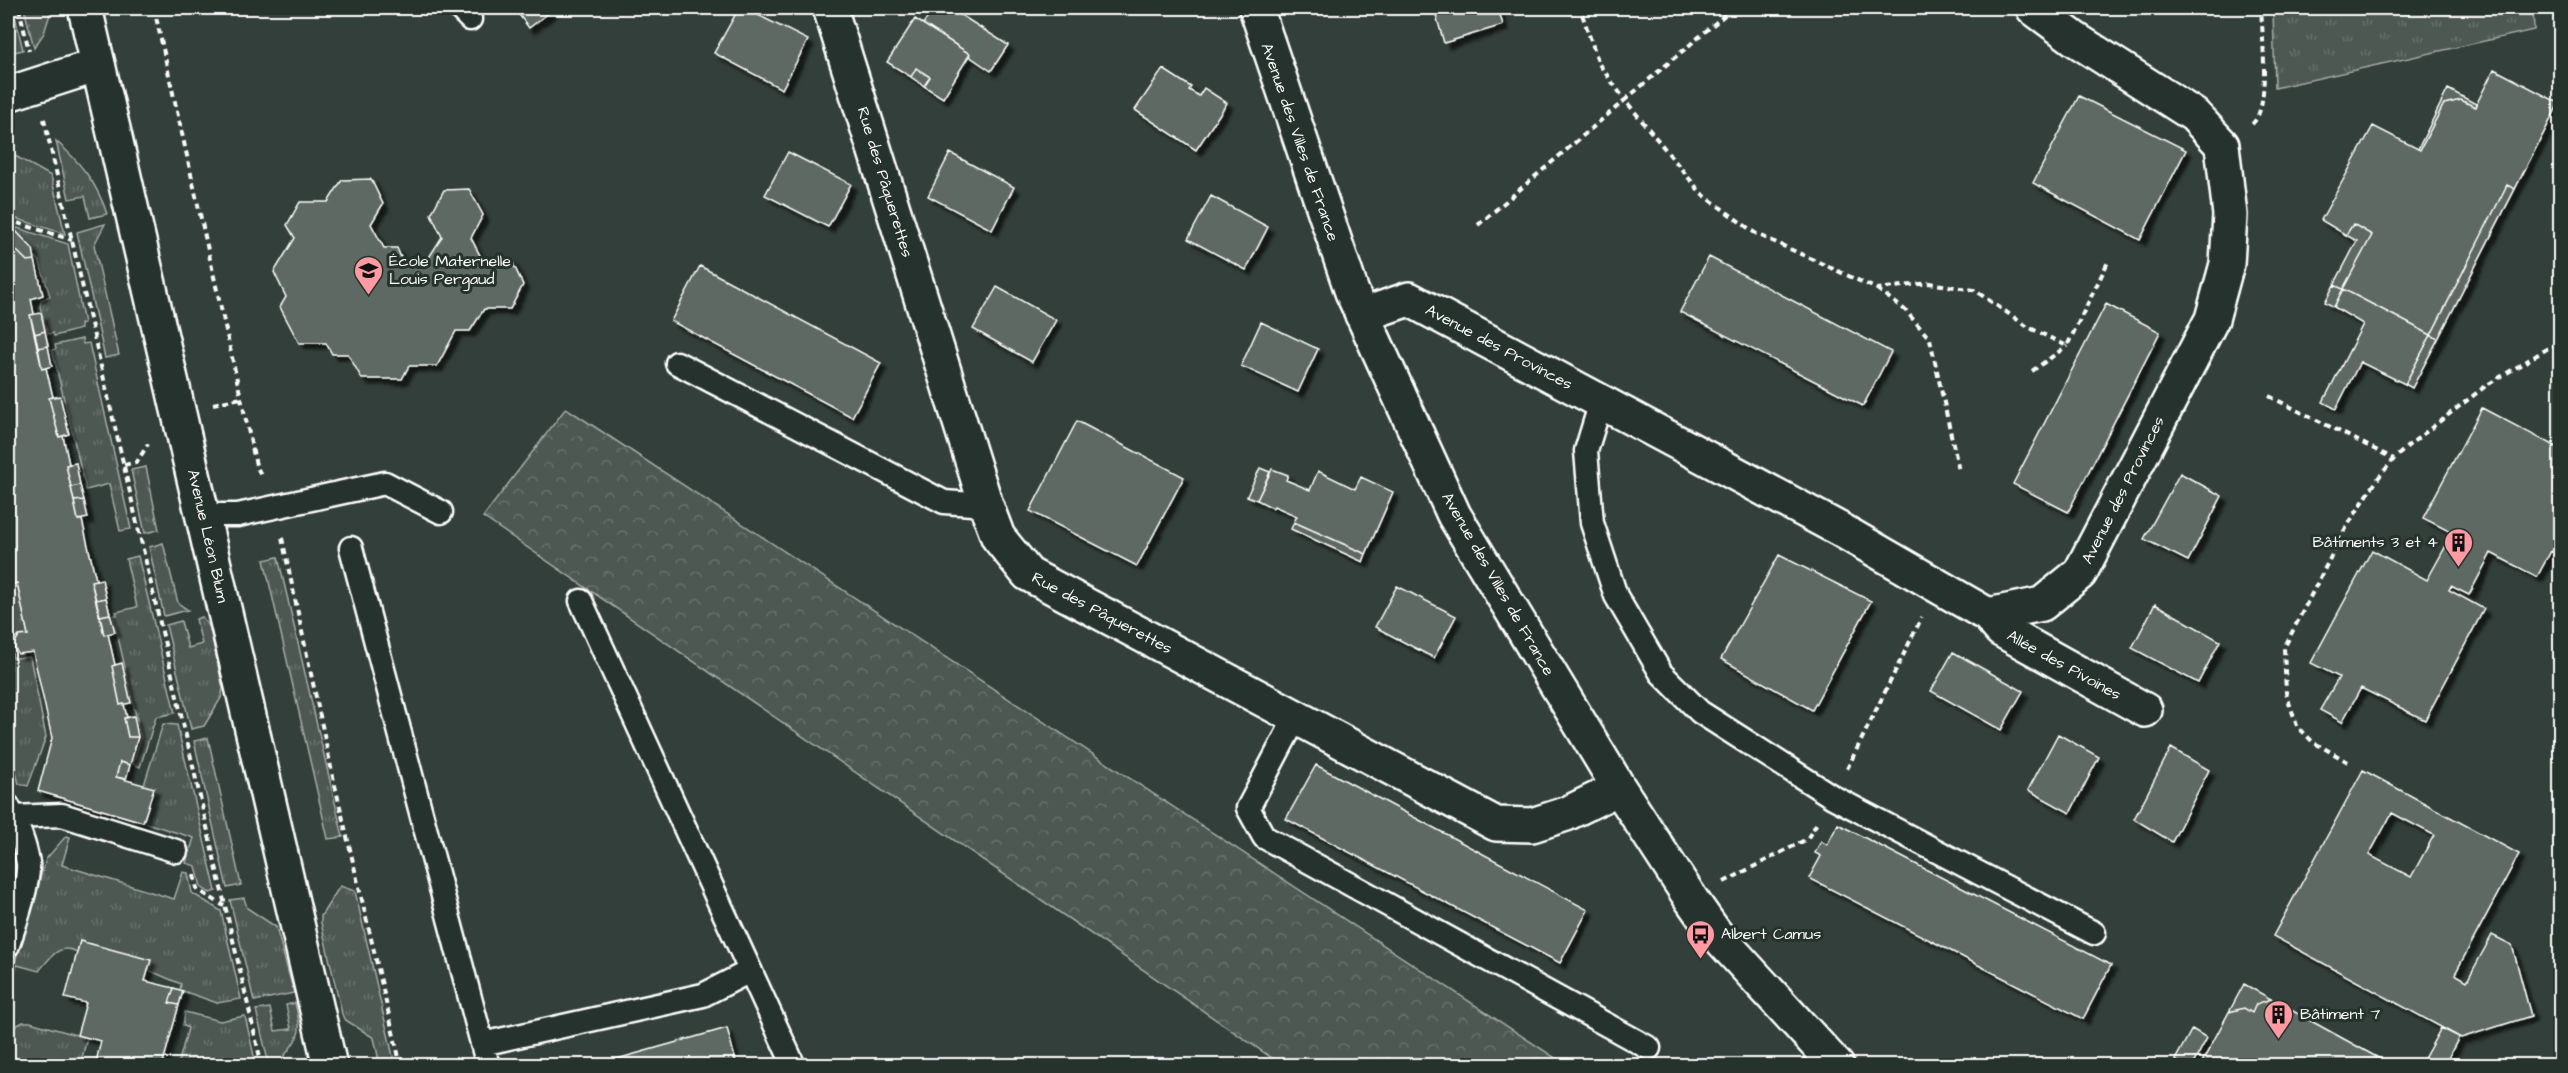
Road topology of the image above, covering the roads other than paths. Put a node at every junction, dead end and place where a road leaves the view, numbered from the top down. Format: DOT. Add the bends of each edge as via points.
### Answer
graph roads {
  1 [pos="85,8"];
  2 [pos="830,8"];
  3 [pos="1256,8"];
  4 [pos="2034,8"];
  5 [pos="98,65"];
  6 [pos="22,89"];
  7 [pos="1362,315"];
  8 [pos="677,363"];
  9 [pos="1601,402"];
  10 [pos="986,505"];
  11 [pos="441,512"];
  12 [pos="203,515"];
  13 [pos="351,548"];
  14 [pos="581,601"];
  15 [pos="1988,615"];
  16 [pos="2145,710"];
  17 [pos="1296,717"];
  18 [pos="1619,788"];
  19 [pos="10,811"];
  20 [pos="176,851"];
  21 [pos="2094,933"];
  22 [pos="8,945"];
  23 [pos="750,971"];
  24 [pos="1648,1048"];
  25 [pos="485,1055"];
  26 [pos="330,1065"];
  27 [pos="794,1065"];
  28 [pos="1837,1065"];
  1 -- 5 [label="street, Avenue Léon Blum"];
  2 -- 10 [label="street, Rue des Pâquerettes"];
  3 -- 7 [label="street, Avenue des Villes de France"];
  4 -- 15 [label="street, Avenue des Provinces" via="2194,115 2222,145 2230,215 2227,264 2212,319 2080,573 2042,603"];
  5 -- 6 [label="street"];
  5 -- 12 [label="street, Avenue Léon Blum"];
  7 -- 9 [label="street, Avenue des Provinces" via="1409,299"];
  7 -- 18 [label="street, Avenue des Villes de France" via="1454,515"];
  8 -- 10 [label="lane" via="944,502"];
  9 -- 15 [label="street, Avenue des Provinces" via="1841,530"];
  9 -- 21 [label="lane" via="1586,451 1592,523 1616,596 1661,674 1700,712 1833,797"];
  10 -- 17 [label="street, Rue des Pâquerettes" via="998,537 1028,574"];
  11 -- 12 [label="lane" via="385,483 238,515"];
  12 -- 26 [label="street, Avenue Léon Blum"];
  13 -- 25 [label="lane"];
  14 -- 23 [label="lane"];
  15 -- 16 [label="street, Allée des Pivoines" via="2001,630"];
  17 -- 18 [label="street, Rue des Pâquerettes" via="1496,824 1532,825 1566,814"];
  17 -- 24 [label="lane" via="1248,808 1264,837"];
  18 -- 28 [label="street, Avenue des Villes de France" via="1715,933"];
  19 -- 20 [label="lane" via="62,815"];
  19 -- 22 [label="lane" via="28,866"];
  23 -- 25 [label="lane" via="703,995"];
  23 -- 27 [label="lane"];
}
